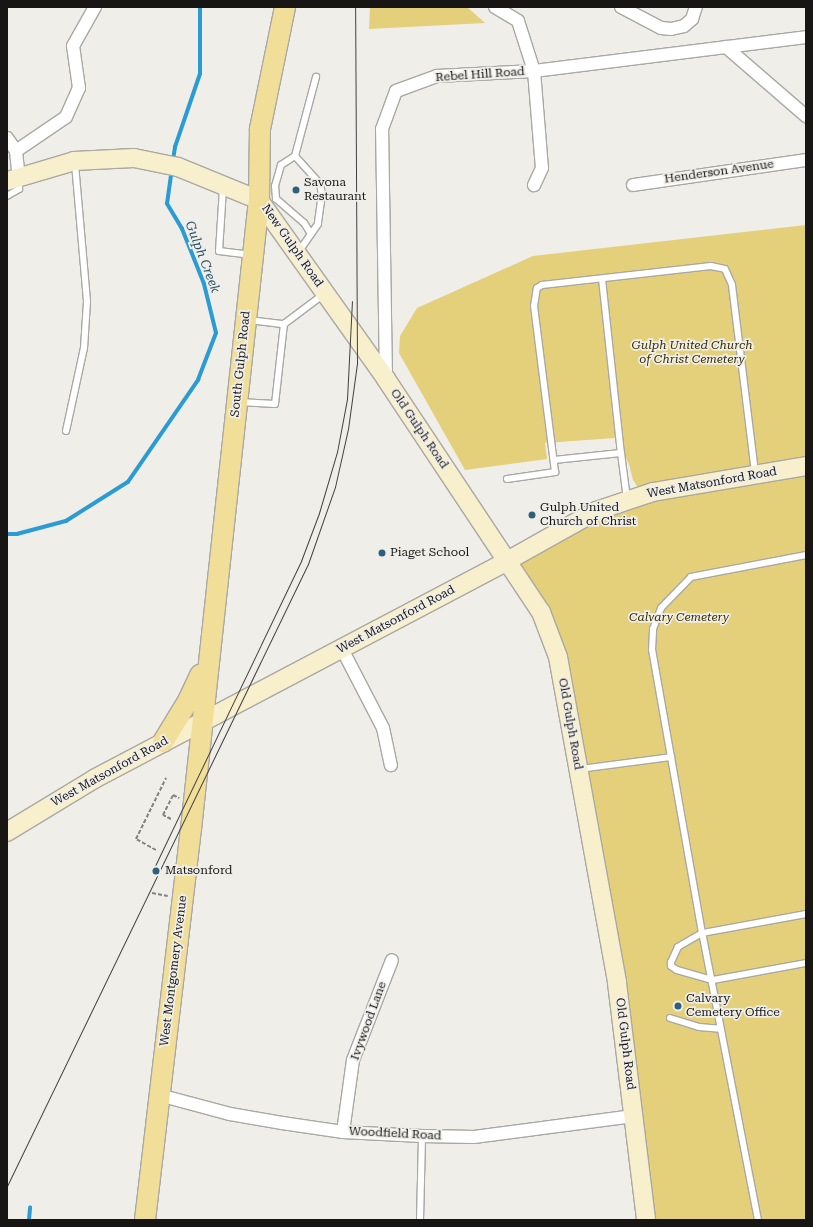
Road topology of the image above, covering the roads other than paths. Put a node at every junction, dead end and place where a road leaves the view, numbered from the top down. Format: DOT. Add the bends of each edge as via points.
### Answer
graph roads {
  1 [pos="95,7"];
  2 [pos="285,7"];
  3 [pos="495,7"];
  4 [pos="621,7"];
  5 [pos="696,7"];
  6 [pos="806,37"];
  7 [pos="726,47"];
  8 [pos="534,71"];
  9 [pos="316,77"];
  10 [pos="806,116"];
  11 [pos="7,138"];
  12 [pos="16,151"];
  13 [pos="295,156"];
  14 [pos="806,160"];
  15 [pos="74,161"];
  16 [pos="13,180"];
  17 [pos="224,184"];
  18 [pos="534,185"];
  19 [pos="633,185"];
  20 [pos="7,196"];
  21 [pos="259,200"];
  22 [pos="311,234"];
  23 [pos="297,254"];
  24 [pos="253,255"];
  25 [pos="602,279"];
  26 [pos="325,293"];
  27 [pos="245,320"];
  28 [pos="284,324"];
  29 [pos="386,379"];
  30 [pos="236,402"];
  31 [pos="66,431"];
  32 [pos="621,453"];
  33 [pos="554,460"];
  34 [pos="806,466"];
  35 [pos="756,474"];
  36 [pos="508,479"];
  37 [pos="627,499"];
  38 [pos="806,555"];
  39 [pos="507,561"];
  40 [pos="342,649"];
  41 [pos="208,657"];
  42 [pos="201,722"];
  43 [pos="163,742"];
  44 [pos="671,757"];
  45 [pos="391,765"];
  46 [pos="578,769"];
  47 [pos="7,832"];
  48 [pos="806,914"];
  49 [pos="702,933"];
  50 [pos="392,960"];
  51 [pos="806,963"];
  52 [pos="713,980"];
  53 [pos="670,1018"];
  54 [pos="720,1029"];
  55 [pos="159,1095"];
  56 [pos="634,1116"];
  57 [pos="343,1132"];
  58 [pos="422,1136"];
  59 [pos="144,1220"];
  60 [pos="420,1220"];
  61 [pos="646,1220"];
  62 [pos="758,1220"];
  1 -- 12 [label="street" via="73,46 79,88 66,117"];
  2 -- 21 [label="main road, South Gulph Road" via="260,129"];
  3 -- 8 [label="street" via="518,21"];
  4 -- 5 [label="street" via="661,28 684,26 692,18"];
  6 -- 7 [label="street, Rebel Hill Road"];
  7 -- 8 [label="street, Rebel Hill Road"];
  7 -- 10 [label="street"];
  8 -- 18 [label="street" via="542,168"];
  8 -- 29 [label="street, Rebel Hill Road" via="437,76 396,91 382,129"];
  9 -- 13 [label="lane"];
  11 -- 12 [label="street"];
  12 -- 16 [label="street"];
  13 -- 22 [label="lane" via="320,184 321,210"];
  13 -- 22 [label="lane" via="281,165 275,186 276,199 304,223"];
  14 -- 19 [label="street, Henderson Avenue"];
  15 -- 16 [label="street"];
  15 -- 17 [label="street" via="134,158 172,166"];
  15 -- 31 [label="lane" via="86,301 84,348"];
  16 -- 20 [label="lane" via="19,189"];
  17 -- 21 [label="street"];
  17 -- 24 [label="lane" via="219,251"];
  21 -- 23 [label="street, New Gulph Road"];
  21 -- 24 [label="main road, South Gulph Road"];
  22 -- 23 [label="lane"];
  23 -- 26 [label="street, New Gulph Road"];
  24 -- 27 [label="main road, South Gulph Road"];
  25 -- 32 [label="lane"];
  25 -- 33 [label="lane" via="542,285 537,288 534,296"];
  25 -- 35 [label="lane" via="711,266 725,269 732,285"];
  26 -- 28 [label="lane"];
  26 -- 29 [label="street, Old Gulph Road"];
  27 -- 28 [label="lane"];
  27 -- 30 [label="main road, South Gulph Road"];
  28 -- 30 [label="lane" via="275,404"];
  29 -- 39 [label="street, Old Gulph Road"];
  30 -- 41 [label="main road, South Gulph Road"];
  32 -- 33 [label="lane"];
  32 -- 37 [label="lane"];
  33 -- 36 [label="lane" via="555,472"];
  34 -- 35 [label="street, West Matsonford Road"];
  35 -- 37 [label="street, West Matsonford Road"];
  37 -- 39 [label="street, West Matsonford Road" via="596,510"];
  38 -- 44 [label="lane" via="691,577 661,608 653,629 652,650"];
  39 -- 40 [label="street, West Matsonford Road"];
  39 -- 46 [label="street, Old Gulph Road" via="541,612 558,657"];
  40 -- 42 [label="street, West Matsonford Road"];
  40 -- 45 [label="street" via="383,728"];
  41 -- 42 [label="main road, South Gulph Road"];
  41 -- 43 [label="main road" via="188,701"];
  42 -- 43 [label="street, West Matsonford Road"];
  42 -- 55 [label="main road, West Montgomery Avenue" via="191,829"];
  43 -- 47 [label="street, West Matsonford Road" via="94,779"];
  44 -- 46 [label="lane"];
  44 -- 49 [label="lane"];
  46 -- 56 [label="street, Old Gulph Road" via="617,983"];
  48 -- 49 [label="lane"];
  49 -- 52 [label="lane"];
  49 -- 52 [label="lane" via="678,947 671,966"];
  50 -- 57 [label="street, Ivywood Lane" via="353,1060"];
  51 -- 52 [label="lane"];
  52 -- 54 [label="lane"];
  53 -- 54 [label="lane" via="700,1027"];
  54 -- 62 [label="lane"];
  55 -- 57 [label="street, Woodfield Road" via="230,1114"];
  55 -- 59 [label="main road, West Montgomery Avenue"];
  56 -- 58 [label="street, Woodfield Road" via="474,1137"];
  56 -- 61 [label="street, Old Gulph Road"];
  57 -- 58 [label="street, Woodfield Road"];
  58 -- 60 [label="lane"];
}
